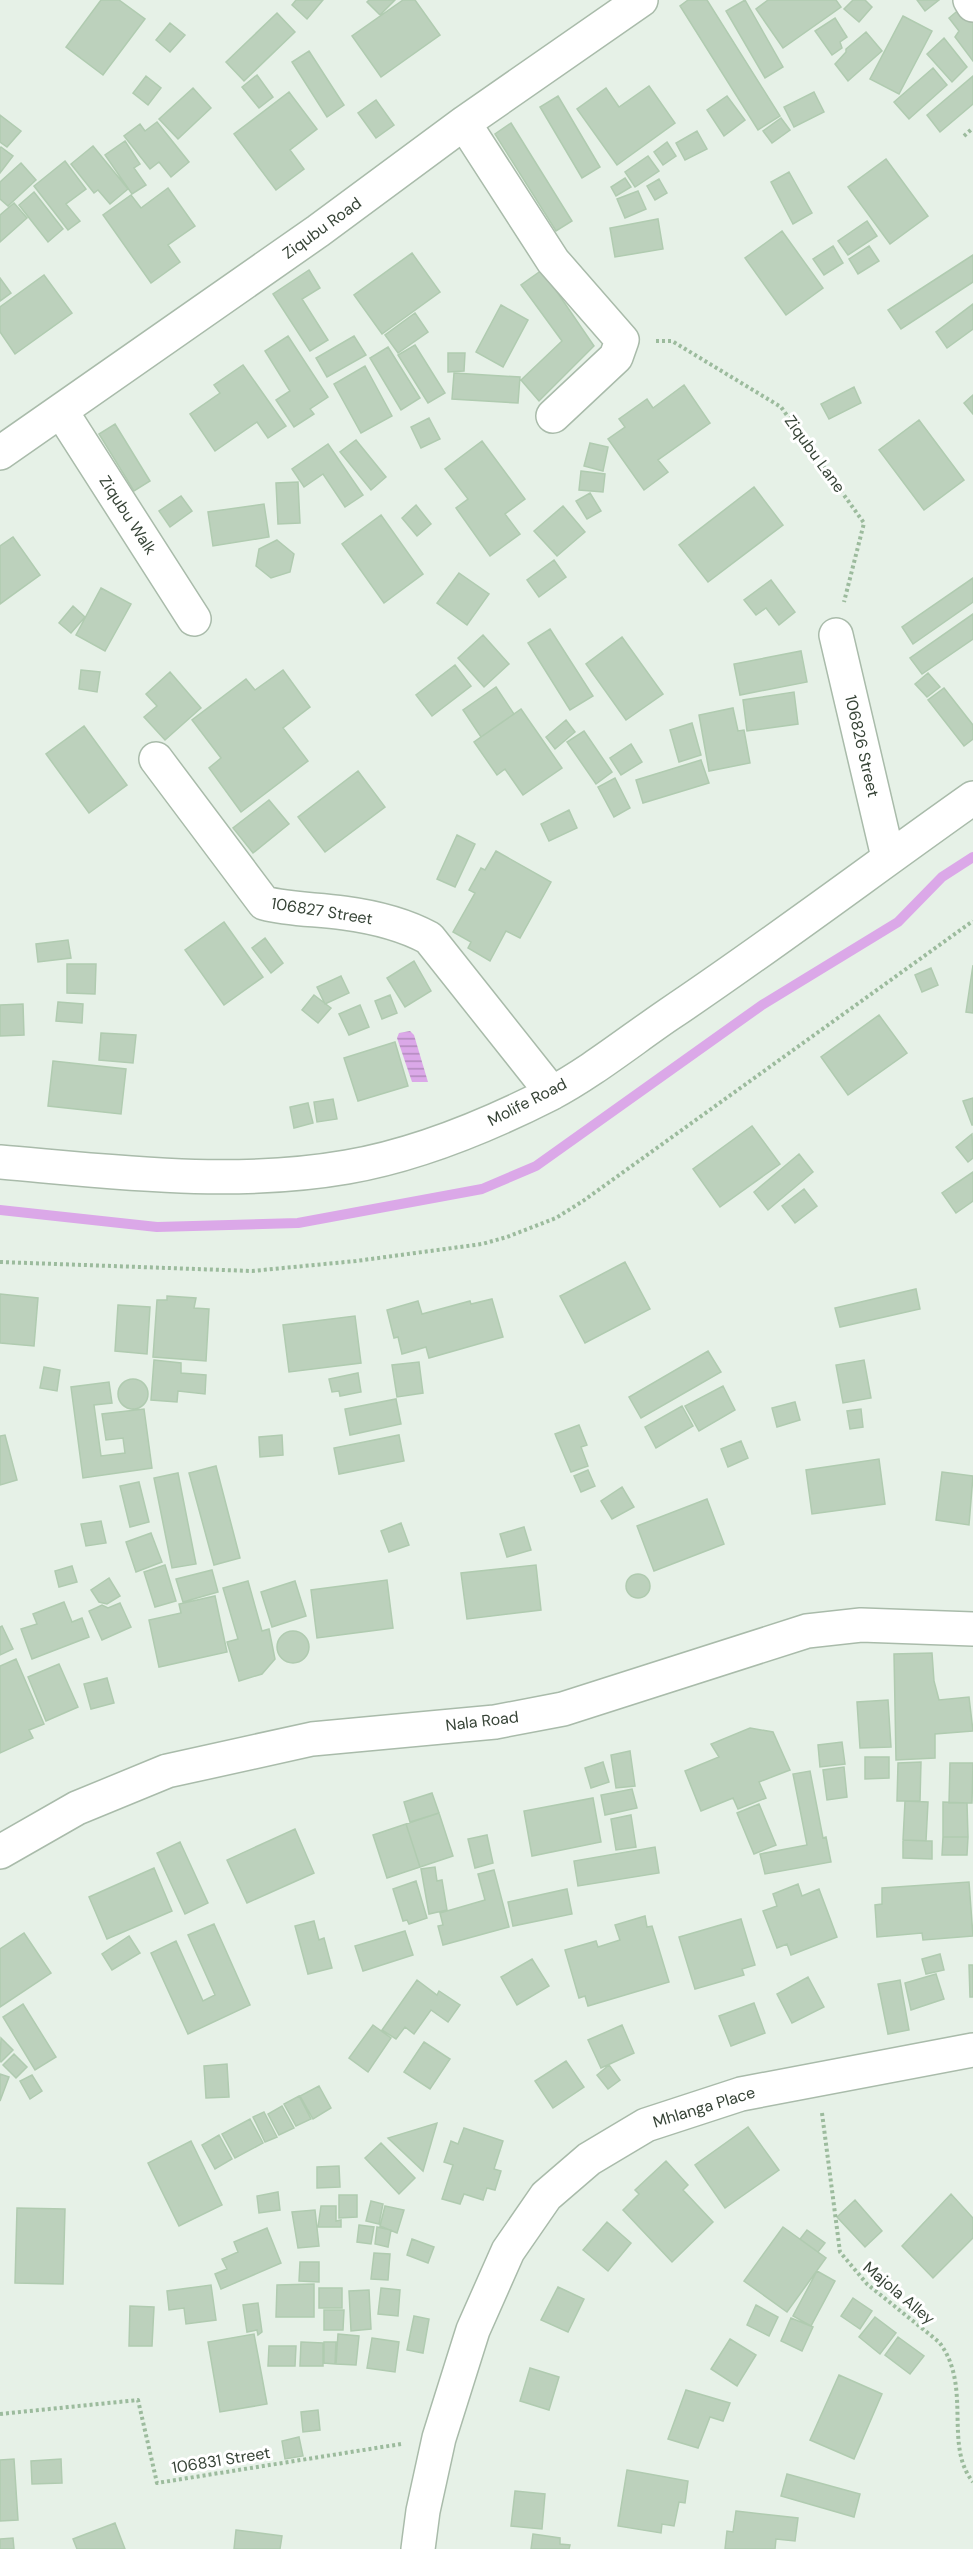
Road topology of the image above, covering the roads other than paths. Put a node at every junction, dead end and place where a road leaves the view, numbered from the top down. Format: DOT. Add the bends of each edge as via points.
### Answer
graph roads {
  1 [pos="641,0"];
  2 [pos="970,0"];
  3 [pos="973,5"];
  4 [pos="464,123"];
  5 [pos="61,411"];
  6 [pos="553,416"];
  7 [pos="0,453"];
  8 [pos="194,619"];
  9 [pos="836,635"];
  10 [pos="156,759"];
  11 [pos="973,798"];
  12 [pos="888,857"];
  13 [pos="552,1093"];
  14 [pos="0,1162"];
  15 [pos="973,1629"];
  16 [pos="0,1852"];
  17 [pos="973,2050"];
  18 [pos="418,2549"];
  1 -- 4 [label="street, Ziqubu Road"];
  2 -- 3 [label="street"];
  4 -- 5 [label="street, Ziqubu Road"];
  4 -- 6 [label="street" via="553,261 622,340 616,357"];
  5 -- 7 [label="street, Ziqubu Road"];
  5 -- 8 [label="street, Ziqubu Walk"];
  9 -- 12 [label="street, 106826 Street"];
  10 -- 13 [label="street, 106827 Street" via="264,903 288,909 343,912 405,925 429,938"];
  11 -- 12 [label="street, Molife Road"];
  12 -- 13 [label="street, Molife Road" via="714,984"];
  13 -- 14 [label="street, Molife Road" via="413,1151 284,1175 213,1177"];
  15 -- 16 [label="street, Nala Road" via="870,1625 807,1631 563,1709 495,1722 312,1739 167,1771 77,1808"];
  17 -- 18 [label="street, Mhlanga Place" via="741,2094 646,2125 588,2159 546,2196 508,2251 473,2330 439,2438"];
}
